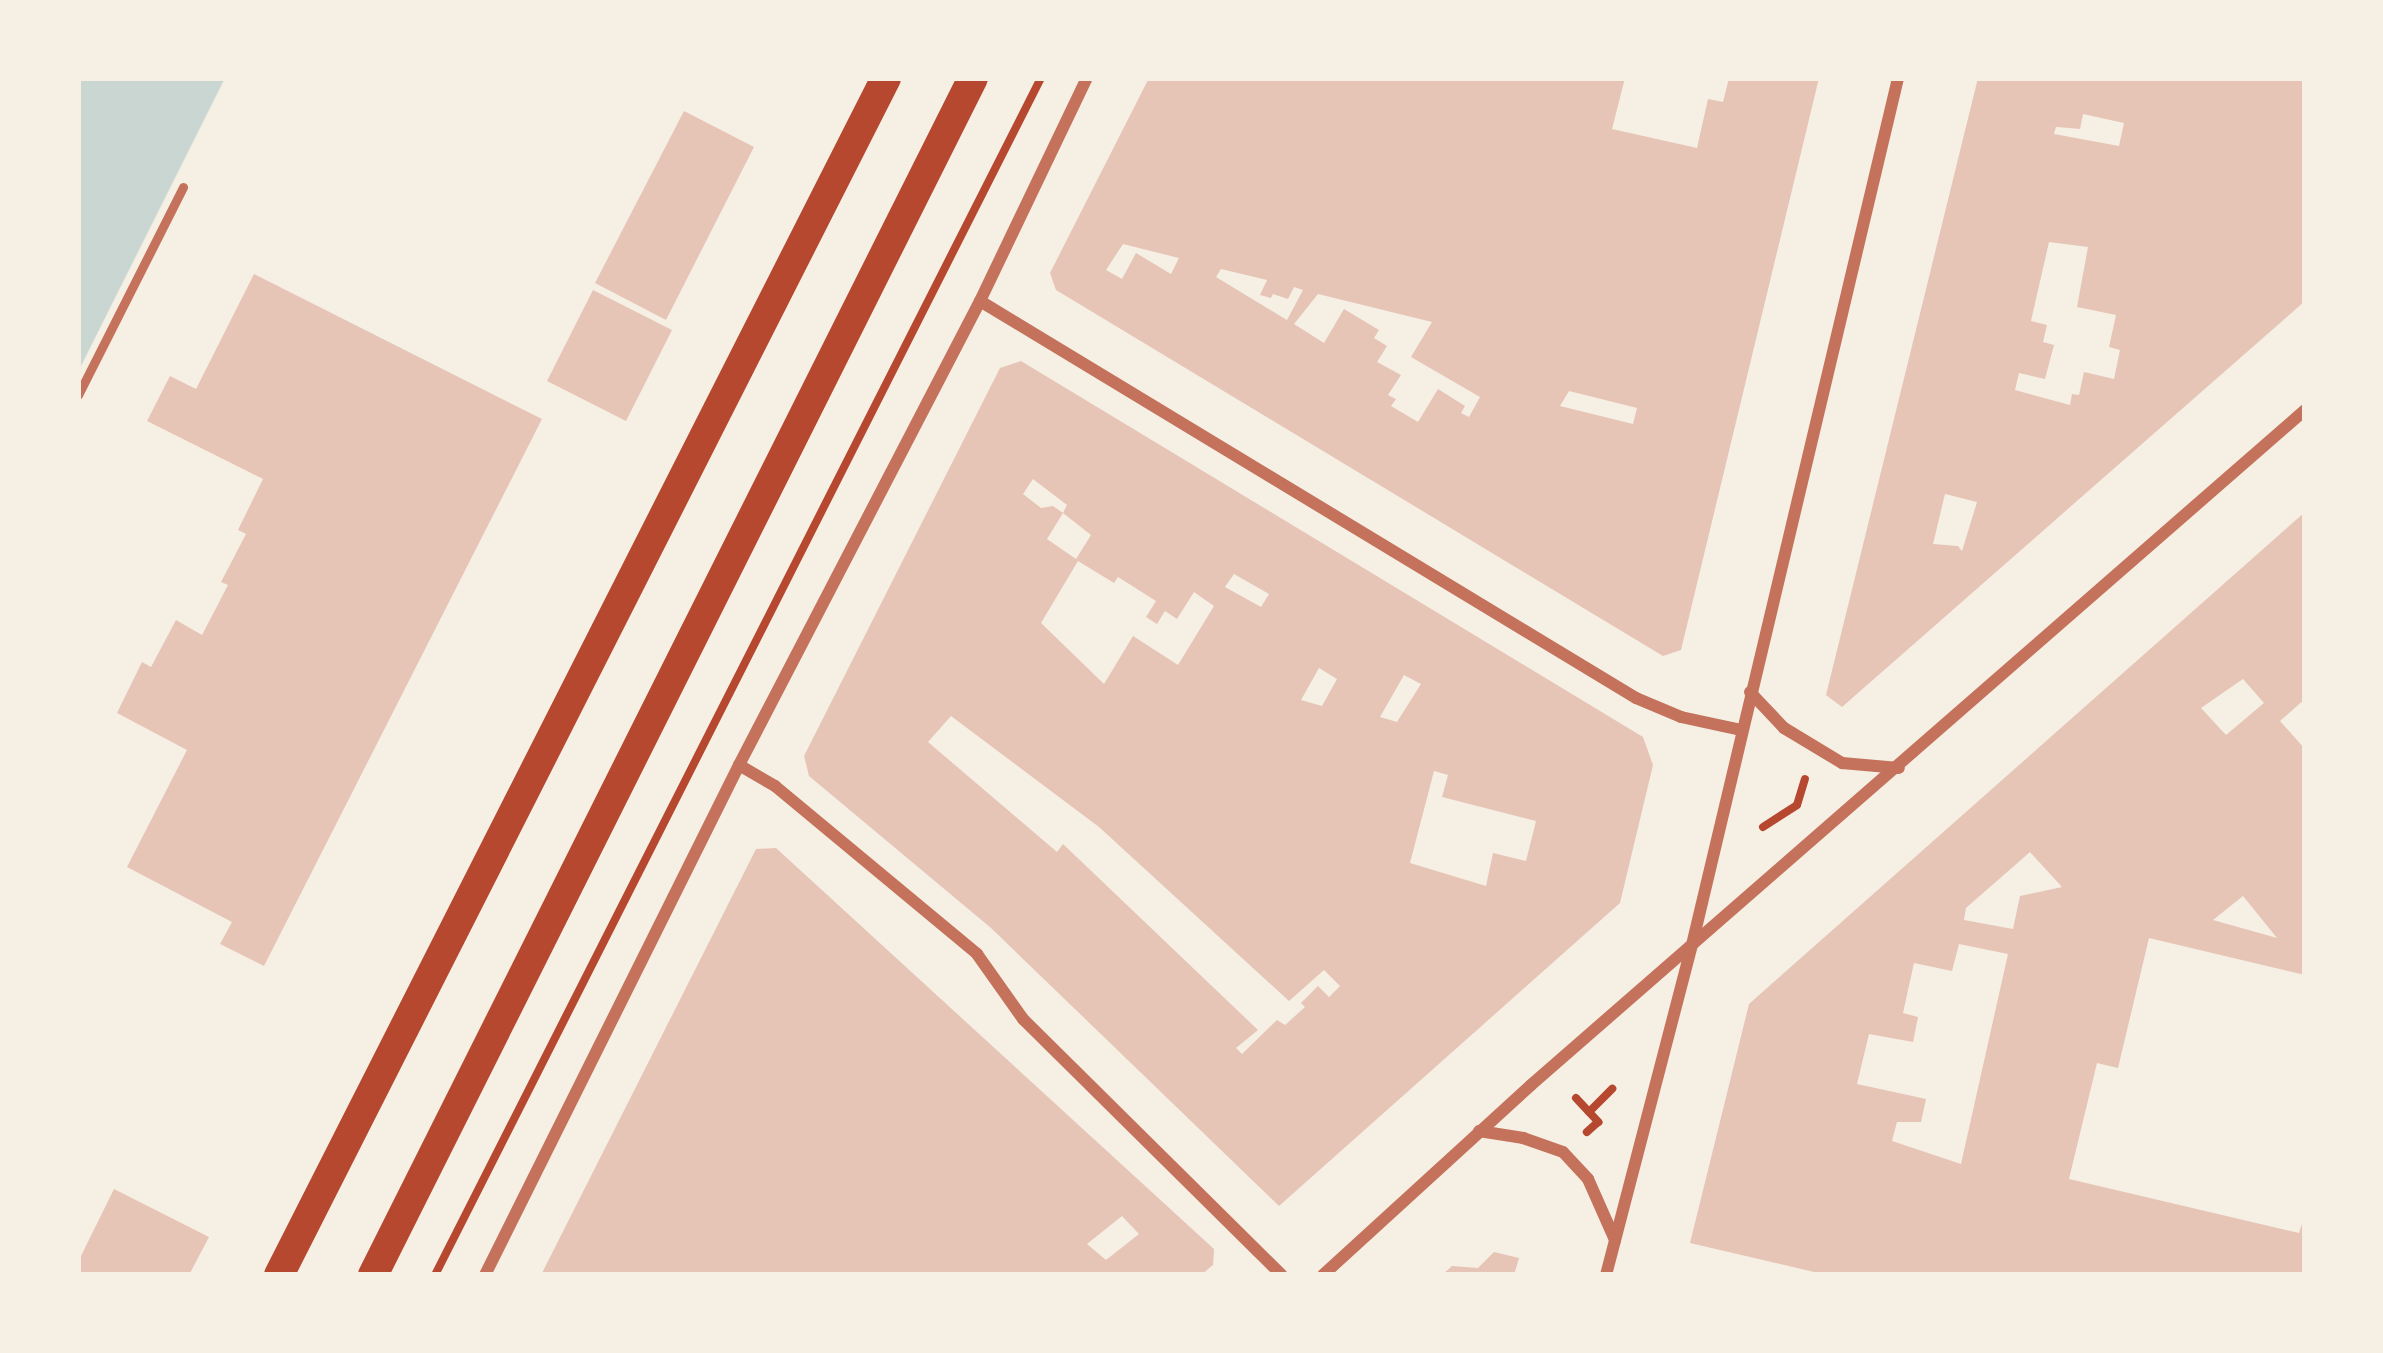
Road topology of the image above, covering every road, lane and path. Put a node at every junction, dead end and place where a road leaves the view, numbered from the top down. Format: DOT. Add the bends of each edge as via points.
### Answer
graph roads {
  1 [pos="886,78"];
  2 [pos="973,78"];
  3 [pos="1041,78"];
  4 [pos="1087,78"];
  5 [pos="1898,78"];
  6 [pos="182,187"];
  7 [pos="980,301"];
  8 [pos="78,395"];
  9 [pos="2305,410"];
  10 [pos="1750,692"];
  11 [pos="1741,730"];
  12 [pos="739,765"];
  13 [pos="1808,766"];
  14 [pos="1899,768"];
  15 [pos="1763,826"];
  16 [pos="1691,946"];
  17 [pos="1612,1089"];
  18 [pos="1576,1098"];
  19 [pos="1588,1112"];
  20 [pos="1479,1131"];
  21 [pos="1586,1132"];
  22 [pos="1615,1240"];
  23 [pos="279,1275"];
  24 [pos="373,1275"];
  25 [pos="435,1275"];
  26 [pos="485,1275"];
  27 [pos="1282,1275"];
  28 [pos="1323,1275"];
  29 [pos="1606,1275"];
  1 -- 23 [label="main road"];
  2 -- 24 [label="main road"];
  3 -- 25 [label="path"];
  4 -- 7 [label="street"];
  5 -- 10 [label="street"];
  6 -- 8 [label="lane"];
  7 -- 11 [label="street" via="1636,698"];
  7 -- 12 [label="street"];
  9 -- 14 [label="street"];
  10 -- 11 [label="street"];
  10 -- 14 [label="street" via="1784,728 1842,763"];
  11 -- 16 [label="street"];
  12 -- 26 [label="street"];
  12 -- 27 [label="street" via="776,786 977,953 1023,1019"];
  13 -- 15 [label="path" via="1797,805"];
  14 -- 16 [label="street"];
  16 -- 20 [label="street"];
  16 -- 22 [label="street"];
  17 -- 19 [label="path"];
  18 -- 19 [label="path"];
  19 -- 21 [label="path" via="1598,1122"];
  20 -- 22 [label="street" via="1562,1152 1588,1179"];
  20 -- 28 [label="street"];
  22 -- 29 [label="street"];
}
